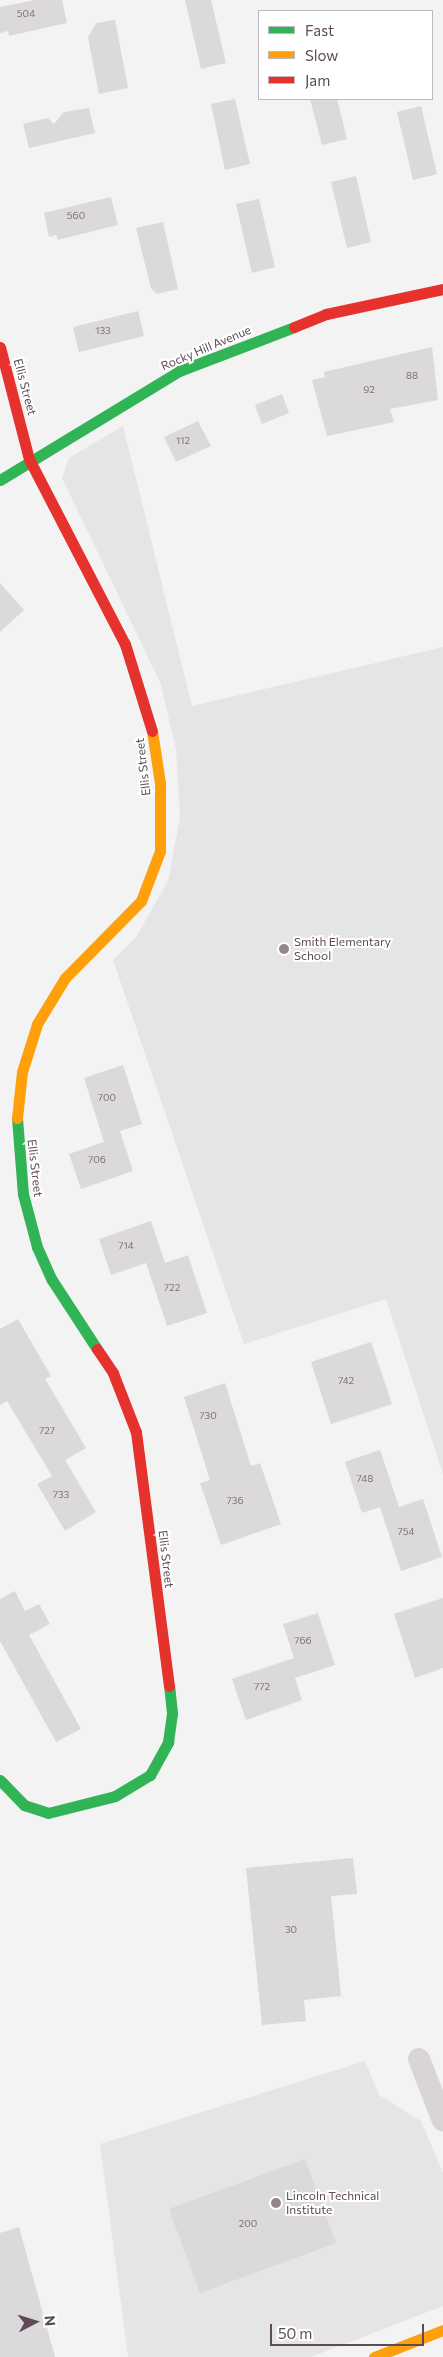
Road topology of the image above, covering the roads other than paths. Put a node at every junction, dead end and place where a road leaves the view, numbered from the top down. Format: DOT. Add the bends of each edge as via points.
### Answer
graph roads {
  1 [pos="443,289"];
  2 [pos="0,347"];
  3 [pos="29,459"];
  4 [pos="0,480"];
  5 [pos="0,1780"];
  6 [pos="418,2059"];
  7 [pos="443,2121"];
  8 [pos="443,2330"];
  9 [pos="374,2357"];
  1 -- 3 [label="street, Rocky Hill Avenue" via="326,314 179,371"];
  2 -- 3 [label="street, Ellis Street"];
  3 -- 4 [label="street, Rocky Hill Avenue"];
  3 -- 5 [label="street, Ellis Street" via="125,644 150,714 160,783 160,851 141,901 65,978 37,1024 22,1072 16,1130 23,1194 37,1246 52,1280 113,1373 136,1432 172,1713 168,1742 150,1775 115,1796 48,1812 24,1805"];
  6 -- 7 [label="street"];
  8 -- 9 [label="street"];
}
